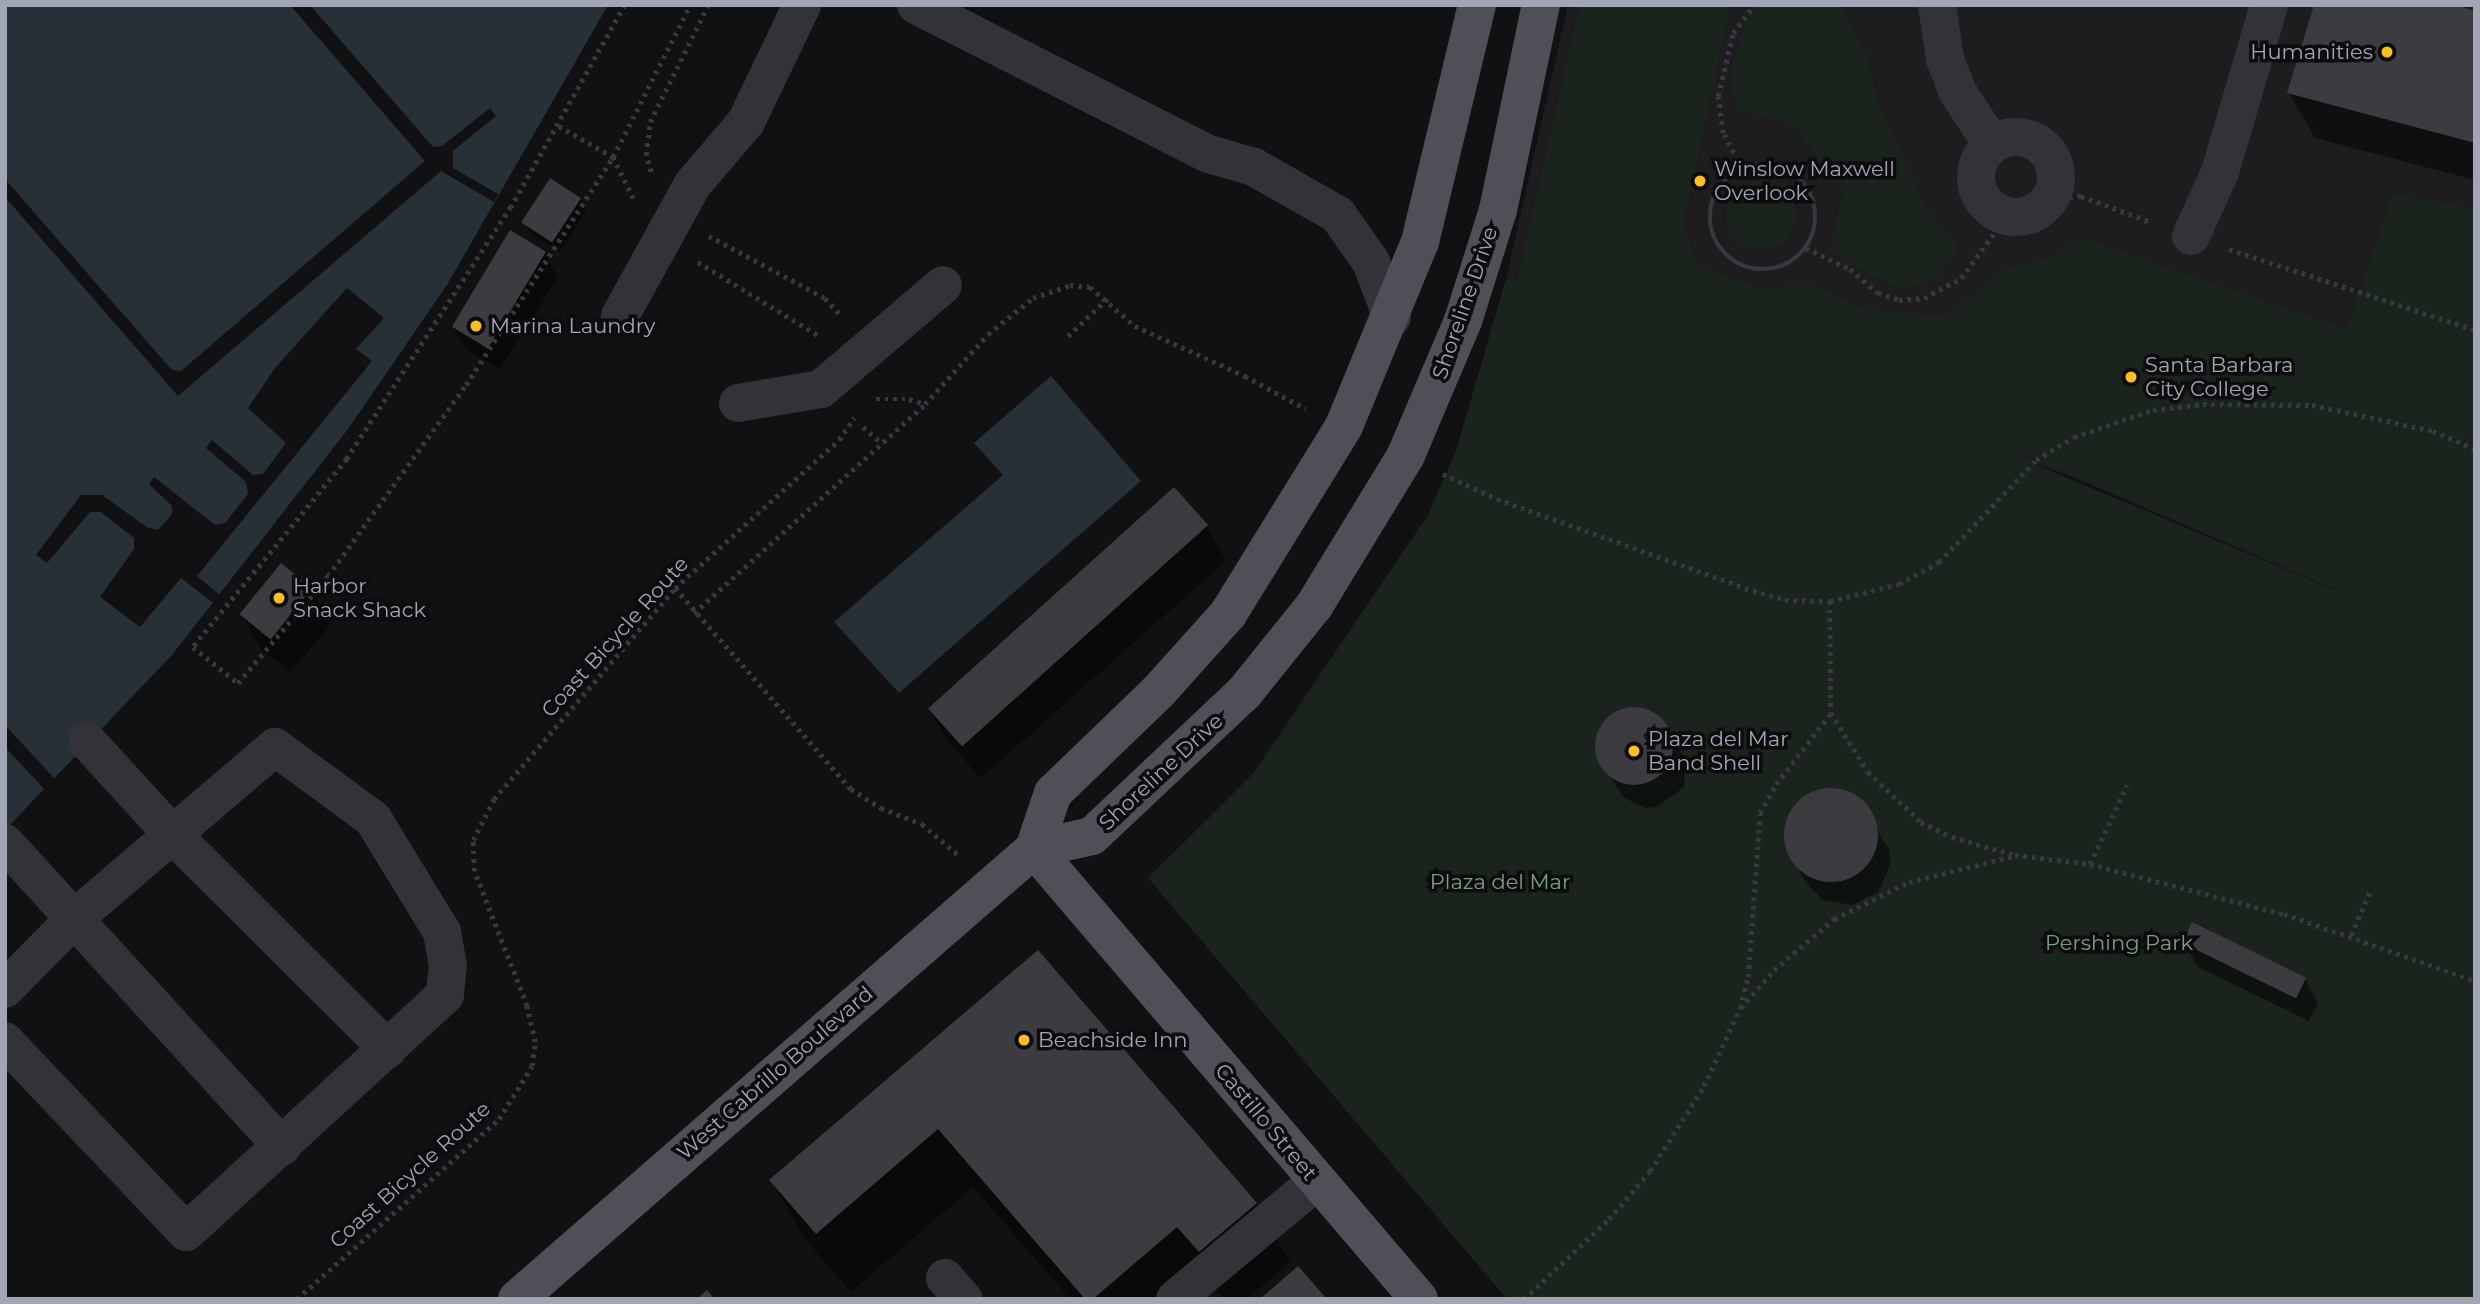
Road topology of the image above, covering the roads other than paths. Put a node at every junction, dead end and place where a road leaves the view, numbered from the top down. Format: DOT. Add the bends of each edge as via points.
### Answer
graph roads {
  1 [pos="802,5"];
  2 [pos="916,5"];
  3 [pos="1477,5"];
  4 [pos="1541,5"];
  5 [pos="1937,5"];
  6 [pos="2269,5"];
  7 [pos="1992,144"];
  8 [pos="2191,236"];
  9 [pos="943,285"];
  10 [pos="620,316"];
  11 [pos="1392,317"];
  12 [pos="738,403"];
  13 [pos="87,741"];
  14 [pos="170,833"];
  15 [pos="5,843"];
  16 [pos="1034,849"];
  17 [pos="76,917"];
  18 [pos="5,989"];
  19 [pos="5,1041"];
  20 [pos="388,1049"];
  21 [pos="282,1146"];
  22 [pos="1316,1182"];
  23 [pos="517,1299"];
  24 [pos="1175,1299"];
  25 [pos="1419,1299"];
  1 -- 10 [label="lane" via="746,122 693,184"];
  2 -- 11 [label="lane" via="1209,154 1254,167 1338,215 1371,261"];
  3 -- 11 [label="main road" via="1442,165"];
  4 -- 16 [label="main road, Shoreline Drive" via="1498,209 1463,321 1406,456 1360,536 1314,606 1244,693 1202,735 1092,836"];
  5 -- 7 [label="lane" via="1953,80"];
  6 -- 8 [label="lane" via="2220,172"];
  7 -- 7 [label="lane" via="1982,153 1975,178 1984,202 2006,217 2032,214 2052,197 2056,170 2043,146 2018,137"];
  9 -- 12 [label="lane" via="821,389"];
  11 -- 16 [label="main road" via="1344,426 1228,614 1158,692 1053,793"];
  13 -- 14 [label="lane"];
  14 -- 17 [label="lane"];
  14 -- 20 [label="lane"];
  14 -- 20 [label="lane" via="275,747 373,819 442,932 448,965 445,995"];
  15 -- 17 [label="lane"];
  16 -- 22 [label="main road, Castillo Street"];
  16 -- 23 [label="main road, West Cabrillo Boulevard"];
  17 -- 18 [label="lane"];
  17 -- 21 [label="lane"];
  19 -- 21 [label="lane" via="186,1232"];
  20 -- 21 [label="lane"];
  22 -- 24 [label="lane"];
  22 -- 25 [label="main road, Castillo Street"];
}
